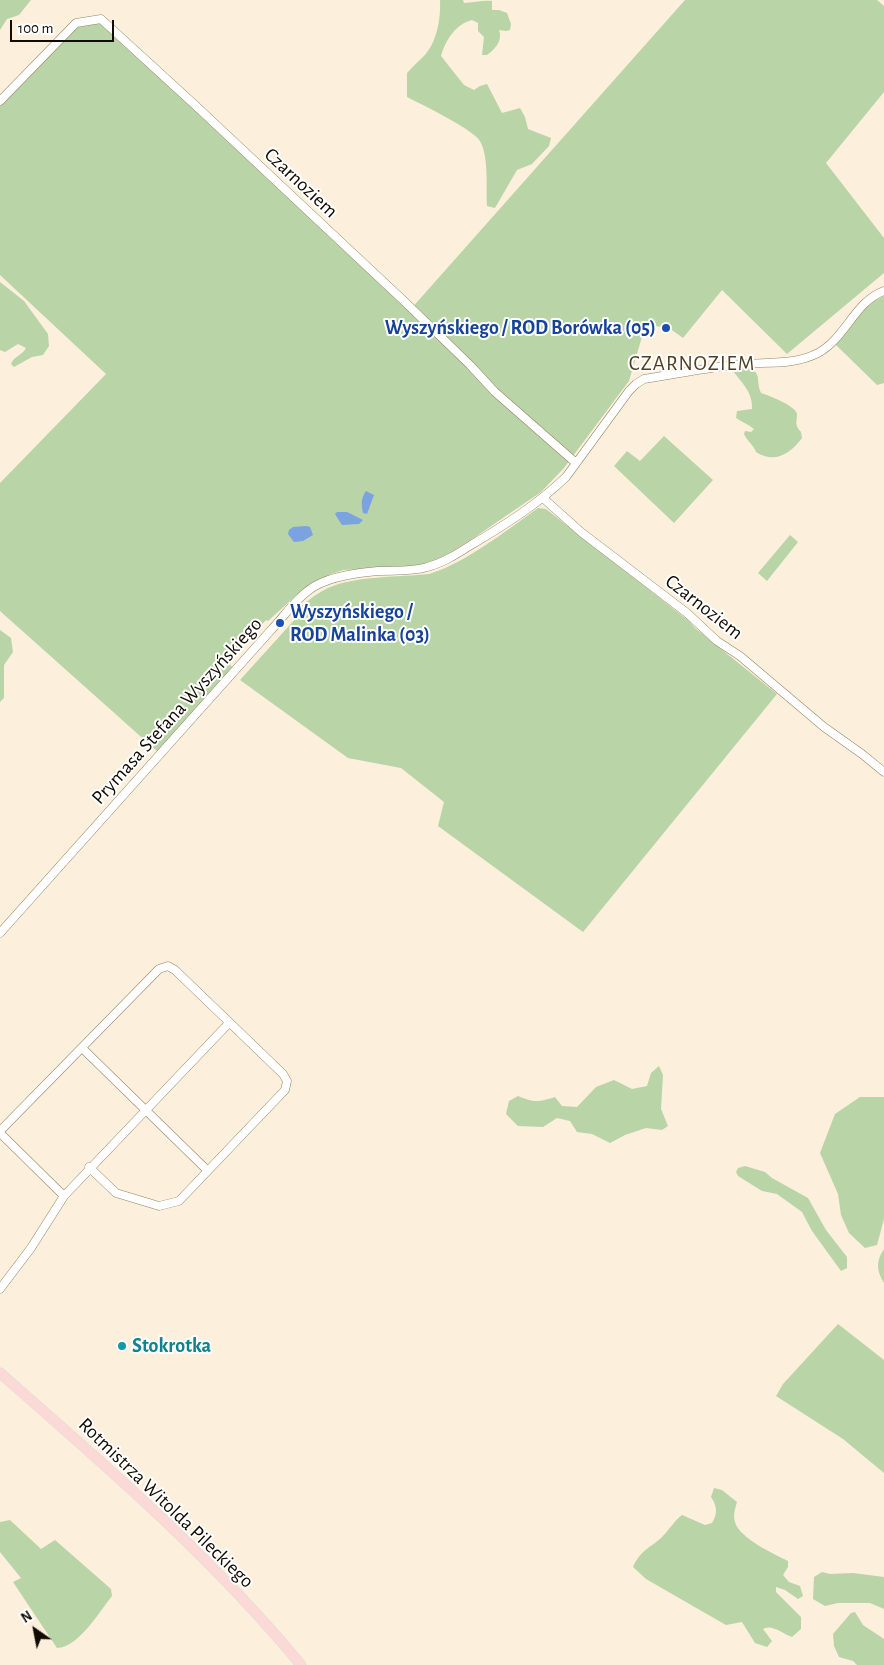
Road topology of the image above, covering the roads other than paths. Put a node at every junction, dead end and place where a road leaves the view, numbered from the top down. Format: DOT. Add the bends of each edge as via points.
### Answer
graph roads {
  1 [pos="0,100"];
  2 [pos="884,291"];
  3 [pos="576,463"];
  4 [pos="543,498"];
  5 [pos="884,772"];
  6 [pos="0,933"];
  7 [pos="229,1023"];
  8 [pos="82,1048"];
  9 [pos="145,1110"];
  10 [pos="0,1132"];
  11 [pos="89,1167"];
  12 [pos="207,1170"];
  13 [pos="64,1196"];
  14 [pos="0,1289"];
  15 [pos="0,1374"];
  16 [pos="301,1665"];
  1 -- 3 [label="street, Czarnoziem" via="76,23 101,19 391,289 495,392"];
  2 -- 3 [label="street" via="867,301 841,334 812,356 644,379 630,391"];
  3 -- 4 [label="street"];
  4 -- 5 [label="street, Czarnoziem" via="581,532"];
  4 -- 6 [label="street, Prymasa Stefana Wyszyńskiego" via="499,529 435,565 345,576 314,587 277,624"];
  7 -- 8 [label="street" via="168,966 159,969"];
  7 -- 9 [label="street"];
  7 -- 12 [label="street" via="287,1081 285,1090"];
  8 -- 9 [label="street"];
  8 -- 10 [label="street"];
  9 -- 11 [label="street"];
  9 -- 12 [label="street"];
  10 -- 13 [label="street"];
  11 -- 12 [label="street" via="116,1193 160,1206 179,1201"];
  11 -- 13 [label="street"];
  13 -- 14 [label="street"];
  15 -- 16 [label="main road, Rotmistrza Witolda Pileckiego" via="155,1511 222,1578"];
}
